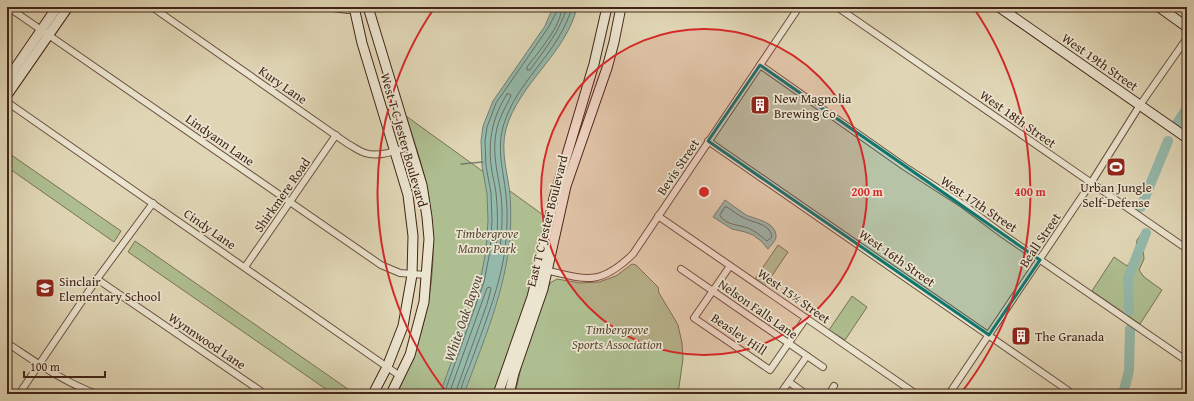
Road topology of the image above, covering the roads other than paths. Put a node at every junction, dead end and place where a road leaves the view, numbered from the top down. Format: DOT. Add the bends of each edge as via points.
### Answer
graph roads {
  1 [pos="8,7"];
  2 [pos="57,7"];
  3 [pos="68,7"];
  4 [pos="152,7"];
  5 [pos="325,7"];
  6 [pos="368,7"];
  7 [pos="607,7"];
  8 [pos="621,7"];
  9 [pos="799,7"];
  10 [pos="837,7"];
  11 [pos="999,7"];
  12 [pos="1159,7"];
  13 [pos="357,8"];
  14 [pos="1187,26"];
  15 [pos="40,30"];
  16 [pos="49,36"];
  17 [pos="1187,38"];
  18 [pos="594,64"];
  19 [pos="760,65"];
  20 [pos="607,68"];
  21 [pos="7,80"];
  22 [pos="7,95"];
  23 [pos="7,102"];
  24 [pos="1140,105"];
  25 [pos="336,135"];
  26 [pos="1187,138"];
  27 [pos="708,141"];
  28 [pos="411,146"];
  29 [pos="396,151"];
  30 [pos="568,165"];
  31 [pos="1092,183"];
  32 [pos="290,202"];
  33 [pos="153,203"];
  34 [pos="658,216"];
  35 [pos="1187,249"];
  36 [pos="1040,260"];
  37 [pos="730,266"];
  38 [pos="245,267"];
  39 [pos="681,269"];
  40 [pos="544,270"];
  41 [pos="412,275"];
  42 [pos="426,275"];
  43 [pos="97,279"];
  44 [pos="713,291"];
  45 [pos="806,318"];
  46 [pos="989,335"];
  47 [pos="7,343"];
  48 [pos="788,343"];
  49 [pos="807,356"];
  50 [pos="1187,361"];
  51 [pos="38,364"];
  52 [pos="387,367"];
  53 [pos="823,367"];
  54 [pos="400,376"];
  55 [pos="789,382"];
  56 [pos="834,386"];
  57 [pos="19,394"];
  58 [pos="96,394"];
  59 [pos="265,394"];
  60 [pos="373,394"];
  61 [pos="391,394"];
  62 [pos="498,394"];
  63 [pos="509,394"];
  64 [pos="780,394"];
  65 [pos="806,394"];
  66 [pos="829,394"];
  67 [pos="916,394"];
  68 [pos="949,394"];
  69 [pos="1073,394"];
  1 -- 15 [label="street, Lindyann Lane"];
  2 -- 15 [label="main road"];
  3 -- 16 [label="main road"];
  4 -- 25 [label="street, Kury Lane"];
  5 -- 13 [label="street" via="348,10"];
  6 -- 28 [label="main road, West T C Jester Boulevard"];
  7 -- 18 [label="main road, East T C Jester Boulevard"];
  8 -- 20 [label="main road, East T C Jester Boulevard"];
  9 -- 19 [label="street, Bevis Street"];
  10 -- 31 [label="street, West 18th Street"];
  11 -- 24 [label="main road, West 19th Street"];
  12 -- 14 [label="main road"];
  13 -- 29 [label="main road, West T C Jester Boulevard" via="362,43"];
  15 -- 16 [label="street, Lindyann Lane"];
  15 -- 21 [label="main road"];
  16 -- 22 [label="main road"];
  16 -- 32 [label="street, Lindyann Lane"];
  17 -- 24 [label="street, Beall Street"];
  18 -- 20 [label="main road"];
  18 -- 30 [label="main road, East T C Jester Boulevard"];
  19 -- 27 [label="street, Bevis Street"];
  19 -- 36 [label="street, West 17th Street"];
  20 -- 30 [label="main road, East T C Jester Boulevard"];
  23 -- 33 [label="street, Cindy Lane"];
  24 -- 26 [label="main road, West 19th Street"];
  24 -- 31 [label="street, Beall Street"];
  25 -- 29 [label="street, Kury Lane" via="366,153"];
  25 -- 32 [label="street, Shirkmere Road"];
  27 -- 34 [label="street, Bevis Street"];
  27 -- 46 [label="street, West 16th Street"];
  28 -- 29 [label="street, Kury Lane"];
  28 -- 42 [label="main road, West T C Jester Boulevard" via="428,217"];
  29 -- 41 [label="main road, West T C Jester Boulevard" via="411,215"];
  30 -- 40 [label="main road, East T C Jester Boulevard" via="566,186"];
  31 -- 35 [label="street, West 18th Street"];
  31 -- 36 [label="street, Beall Street"];
  32 -- 38 [label="street, Shirkmere Road"];
  32 -- 41 [label="street, Lindyann Lane" via="381,265"];
  33 -- 38 [label="street, Cindy Lane"];
  33 -- 43 [label="street"];
  34 -- 37 [label="street, West 15½ Street"];
  34 -- 40 [label="street, Bevis Street" via="633,254 607,275 580,278"];
  36 -- 46 [label="street, Beall Street"];
  36 -- 50 [label="street, West 17th Street"];
  37 -- 44 [label="street"];
  37 -- 45 [label="street, West 15½ Street"];
  38 -- 52 [label="street, Cindy Lane"];
  39 -- 44 [label="street, Nelson Falls Lane"];
  40 -- 62 [label="main road, East T C Jester Boulevard"];
  40 -- 63 [label="main road, East T C Jester Boulevard" via="544,289 514,372"];
  41 -- 42 [label="street, Lindyann Lane"];
  41 -- 52 [label="main road, West T C Jester Boulevard" via="403,326"];
  42 -- 54 [label="main road, West T C Jester Boulevard" via="422,309 410,355"];
  43 -- 51 [label="street"];
  43 -- 59 [label="street, Wynnwood Lane"];
  44 -- 48 [label="street, Nelson Falls Lane"];
  44 -- 48 [label="street, Beasley Hill" via="694,318 770,370"];
  45 -- 48 [label="street"];
  45 -- 67 [label="street, West 15½ Street"];
  46 -- 68 [label="street, Beall Street"];
  46 -- 69 [label="street, West 16th Street"];
  47 -- 51 [label="street"];
  48 -- 49 [label="street, Nelson Falls Lane"];
  49 -- 53 [label="street, Nelson Falls Lane"];
  49 -- 55 [label="street"];
  51 -- 57 [label="street"];
  51 -- 58 [label="street" via="66,381"];
  52 -- 54 [label="street, Cindy Lane"];
  52 -- 60 [label="main road, West T C Jester Boulevard"];
  54 -- 61 [label="main road, West T C Jester Boulevard"];
  55 -- 64 [label="street"];
  55 -- 65 [label="street"];
  56 -- 66 [label="street"];
}
